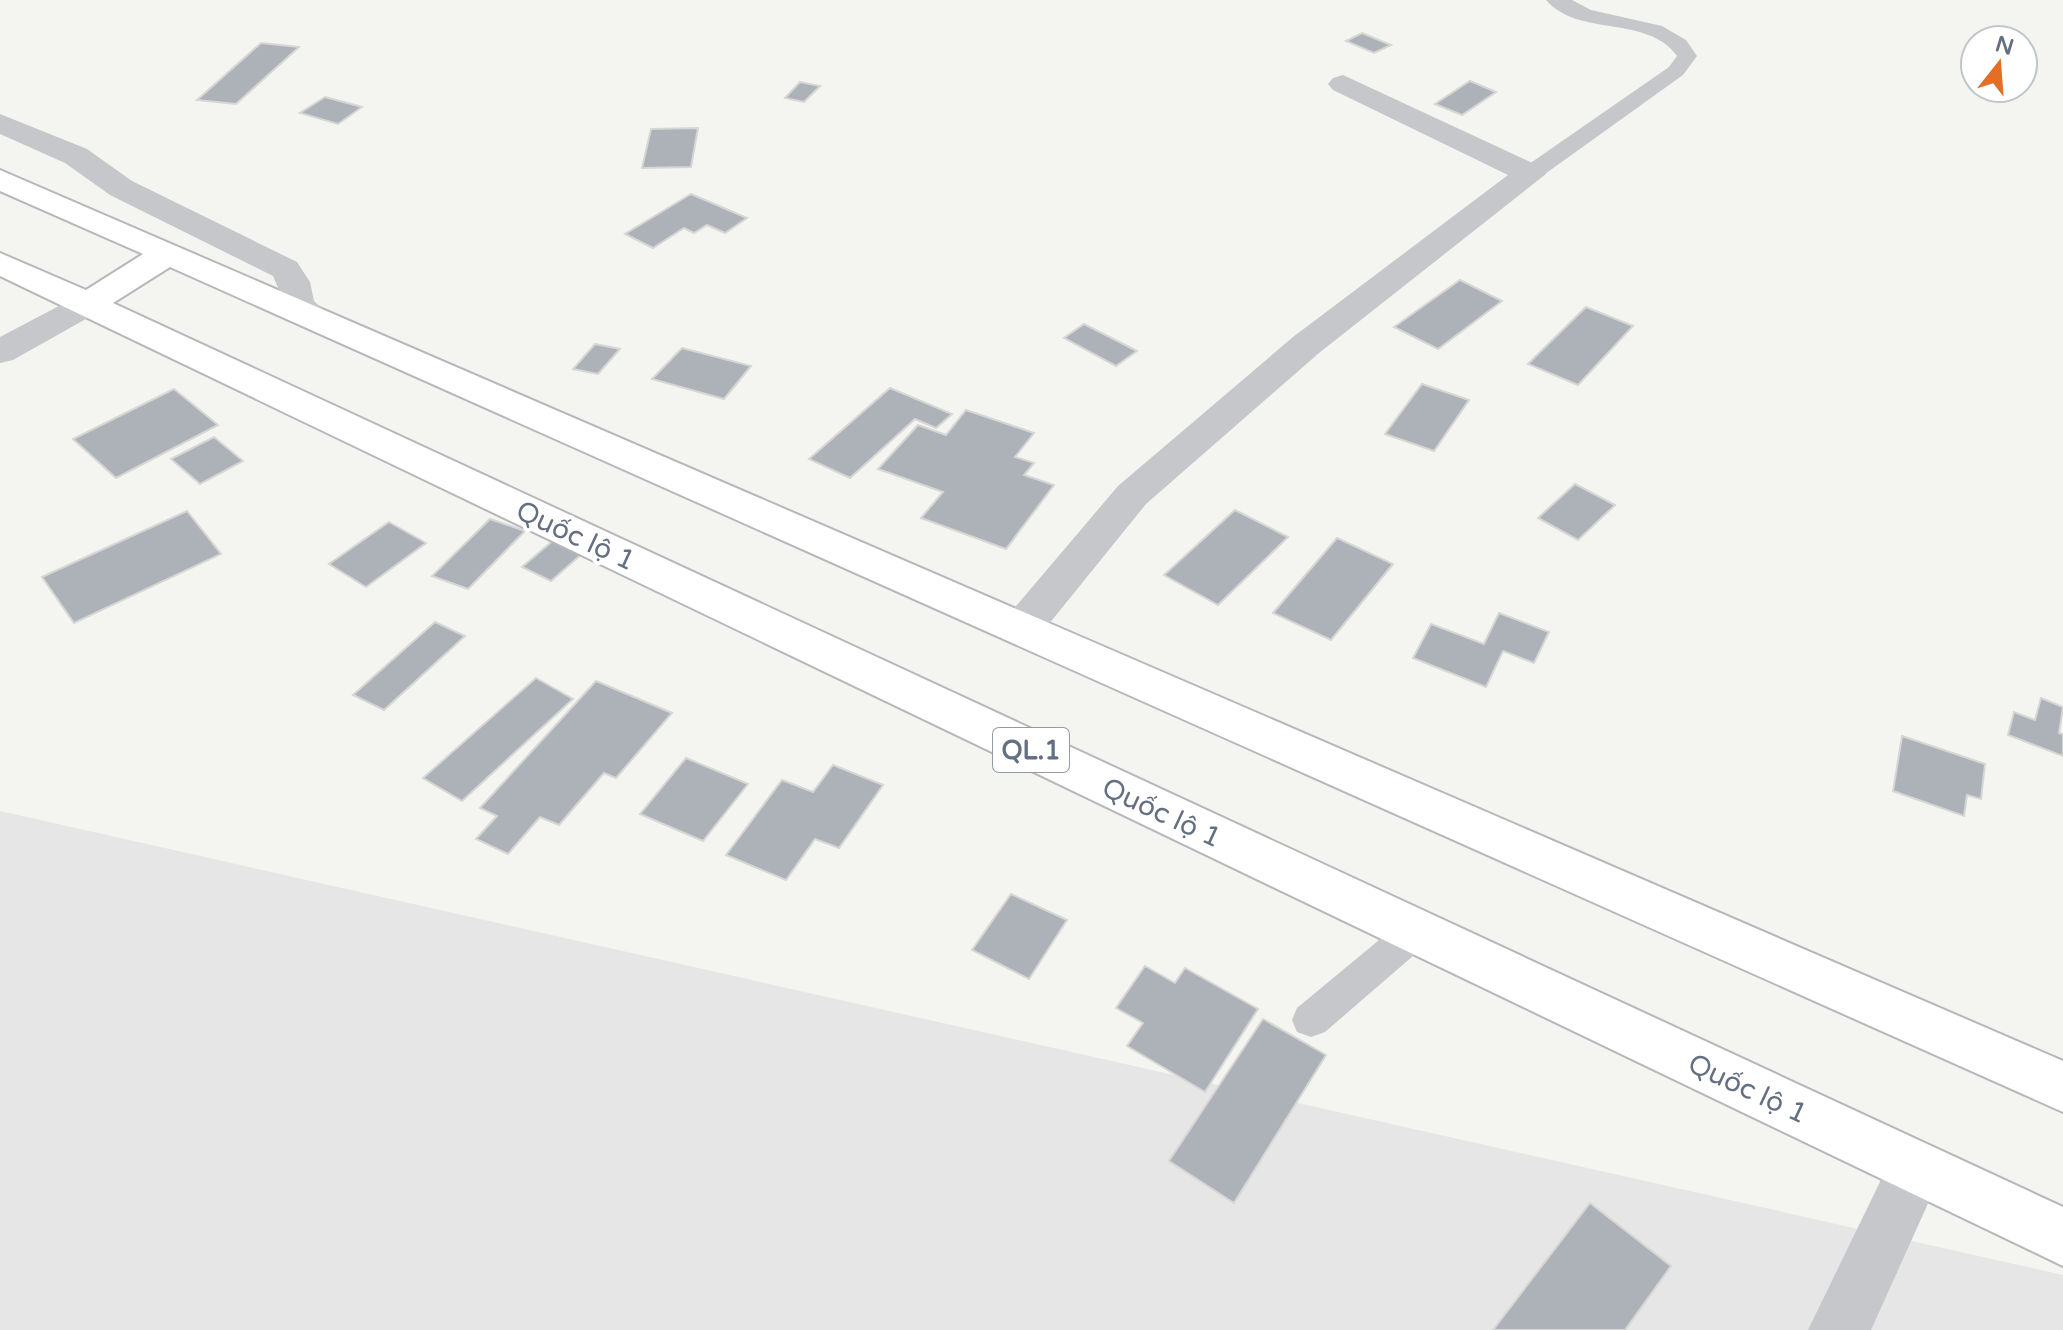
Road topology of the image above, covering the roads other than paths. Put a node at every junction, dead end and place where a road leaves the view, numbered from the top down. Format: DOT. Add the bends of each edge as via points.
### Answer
graph roads {
  1 [pos="1556,0"];
  2 [pos="1343,84"];
  3 [pos="0,123"];
  4 [pos="1530,174"];
  5 [pos="0,179"];
  6 [pos="168,253"];
  7 [pos="0,263"];
  8 [pos="88,304"];
  9 [pos="313,317"];
  10 [pos="0,352"];
  11 [pos="1021,629"];
  12 [pos="1415,932"];
  13 [pos="1311,1020"];
  14 [pos="2063,1087"];
  15 [pos="1916,1168"];
  16 [pos="2063,1237"];
  17 [pos="1839,1330"];
  1 -- 4 [label="lane" via="1584,13 1652,30 1687,56 1676,71"];
  2 -- 4 [label="street"];
  3 -- 9 [label="street" via="76,156 121,188 285,269 298,295 297,305"];
  4 -- 11 [label="street" via="1306,345 1132,495"];
  5 -- 6 [label="highway"];
  6 -- 8 [label="highway"];
  6 -- 9 [label="highway"];
  7 -- 8 [label="highway, Quốc lộ 1 / QL.1"];
  8 -- 10 [label="street"];
  8 -- 12 [label="highway, Quốc lộ 1 / QL.1"];
  9 -- 11 [label="highway"];
  11 -- 14 [label="highway"];
  12 -- 13 [label="lane"];
  12 -- 15 [label="highway, Quốc lộ 1 / QL.1"];
  15 -- 16 [label="highway, Quốc lộ 1 / QL.1"];
  15 -- 17 [label="street"];
}
